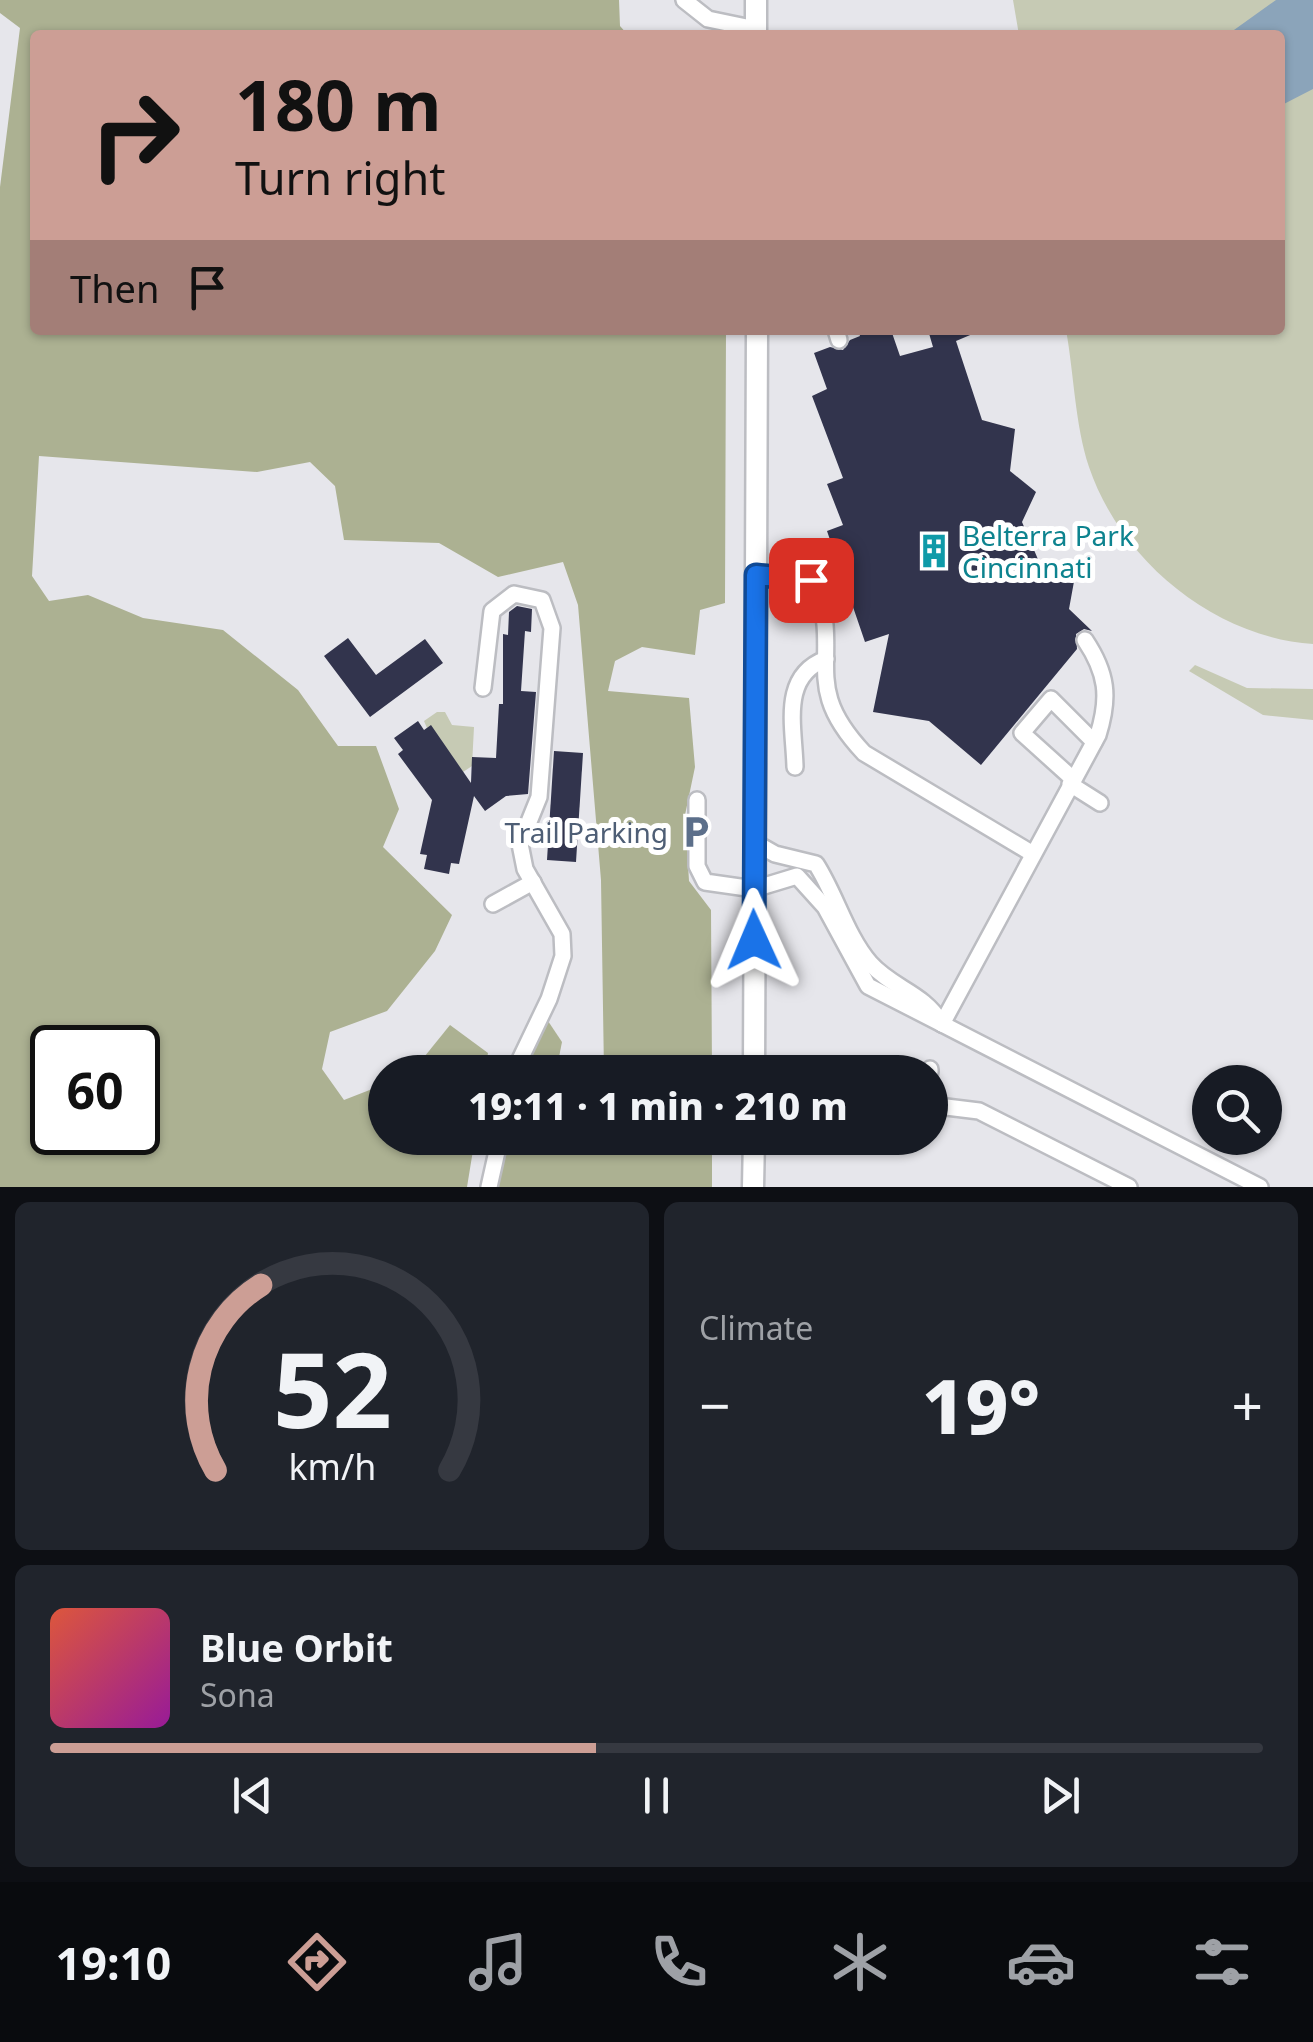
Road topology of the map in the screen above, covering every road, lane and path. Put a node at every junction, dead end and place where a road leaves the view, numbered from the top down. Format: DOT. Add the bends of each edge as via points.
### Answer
graph roads {
  1 [pos="684,0"];
  2 [pos="756,0"];
  3 [pos="749,30"];
  4 [pos="756,30"];
  5 [pos="757,335"];
  6 [pos="756,575"];
  7 [pos="1085,640"];
  8 [pos="826,659"];
  9 [pos="825,686"];
  10 [pos="484,688"];
  11 [pos="794,700"];
  12 [pos="1094,742"];
  13 [pos="795,767"];
  14 [pos="1072,782"];
  15 [pos="697,800"];
  16 [pos="1100,803"];
  17 [pos="754,842"];
  18 [pos="1033,854"];
  19 [pos="534,882"];
  20 [pos="754,888"];
  21 [pos="493,904"];
  22 [pos="942,1024"];
  23 [pos="522,1055"];
  24 [pos="754,1055"];
  25 [pos="948,1107"];
  26 [pos="496,1155"];
  27 [pos="754,1155"];
  28 [pos="489,1187"];
  29 [pos="754,1187"];
  30 [pos="1129,1187"];
  31 [pos="1260,1187"];
  1 -- 3 [label="lane" via="708,19"];
  2 -- 4 [label="main road"];
  5 -- 6 [label="main road"];
  6 -- 8 [label="lane" via="801,576 818,588"];
  6 -- 17 [label="main road"];
  7 -- 12 [label="lane" via="1106,683 1107,706"];
  8 -- 9 [label="lane"];
  8 -- 11 [label="lane" via="799,674"];
  9 -- 11 [label="lane" via="802,690"];
  9 -- 18 [label="lane" via="832,714 864,753"];
  10 -- 19 [label="lane" via="492,611 514,594 542,600 552,628 539,797 520,844"];
  11 -- 13 [label="lane"];
  12 -- 14 [label="lane"];
  12 -- 14 [label="lane" via="1051,699 1022,733"];
  14 -- 16 [label="lane"];
  14 -- 18 [label="lane"];
  15 -- 20 [label="lane" via="700,875 710,884"];
  17 -- 20 [label="main road"];
  17 -- 22 [label="lane" via="816,864 862,954 930,1003"];
  18 -- 22 [label="lane"];
  19 -- 21 [label="lane"];
  19 -- 23 [label="lane" via="562,934 563,956"];
  20 -- 22 [label="lane" via="797,876 809,885 868,986"];
  20 -- 24 [label="main road"];
  22 -- 31 [label="lane"];
  25 -- 30 [label="lane" via="979,1111"];
  26 -- 28 [label="lane"];
  27 -- 29 [label="main road"];
}
